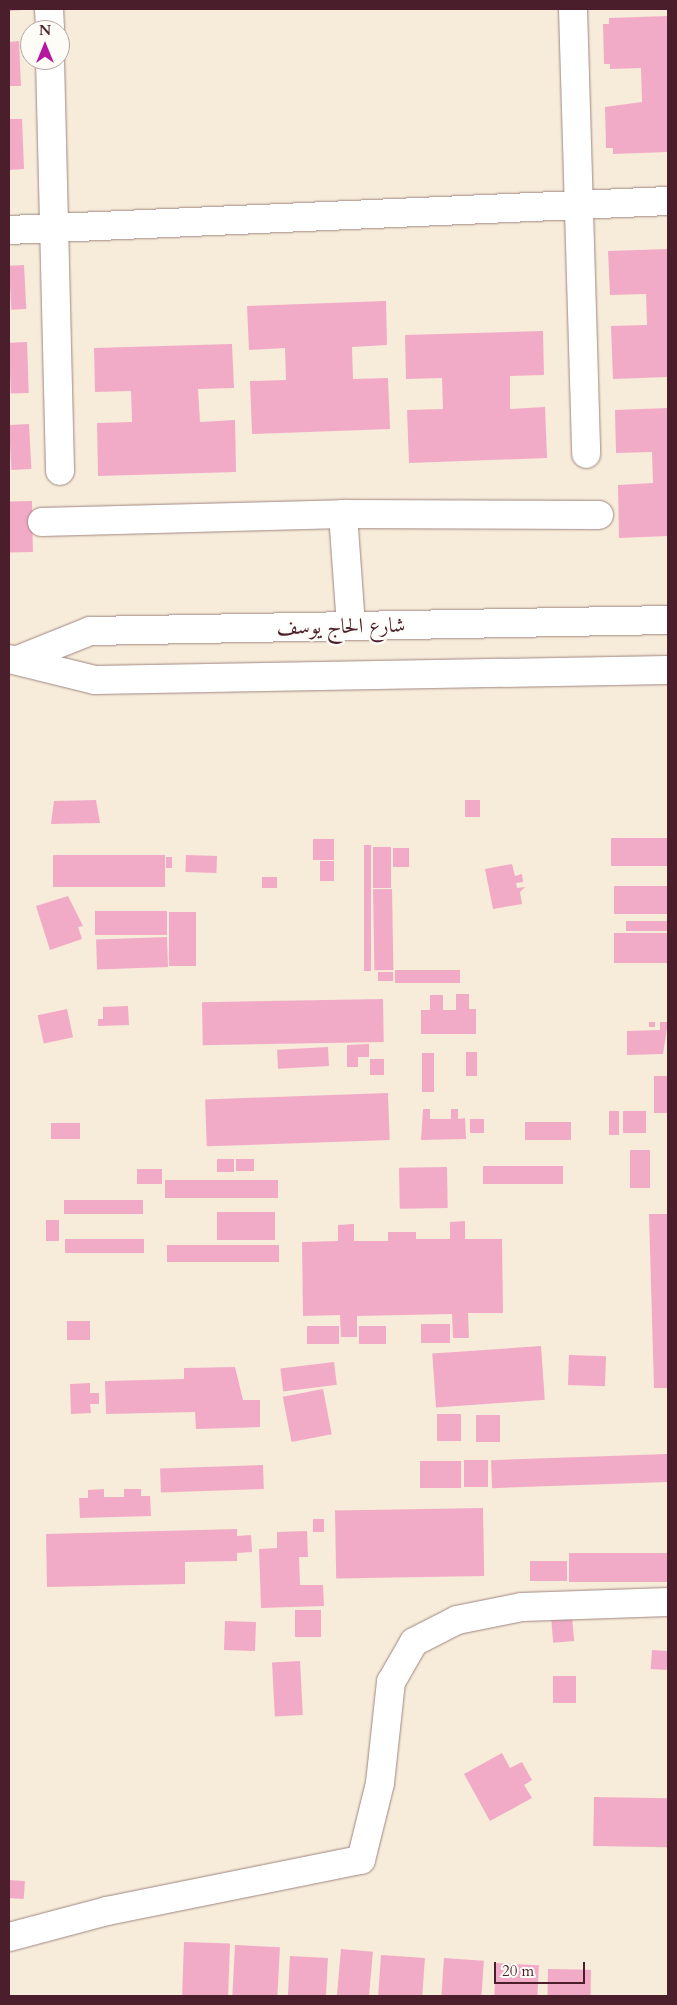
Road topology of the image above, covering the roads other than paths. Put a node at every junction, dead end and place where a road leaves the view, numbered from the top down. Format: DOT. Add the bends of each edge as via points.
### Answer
graph roads {
  1 [pos="573,9"];
  2 [pos="50,70"];
  3 [pos="668,202"];
  4 [pos="579,205"];
  5 [pos="52,228"];
  6 [pos="9,230"];
  7 [pos="586,454"];
  8 [pos="60,471"];
  9 [pos="343,514"];
  10 [pos="599,515"];
  11 [pos="42,522"];
  12 [pos="668,620"];
  13 [pos="351,626"];
  14 [pos="14,659"];
  15 [pos="668,670"];
  16 [pos="668,1602"];
  17 [pos="9,1937"];
  1 -- 4 [label="street"];
  2 -- 5 [label="street"];
  3 -- 4 [label="street"];
  4 -- 5 [label="street"];
  4 -- 7 [label="street"];
  5 -- 6 [label="street"];
  5 -- 8 [label="street"];
  9 -- 10 [label="street"];
  9 -- 11 [label="street"];
  9 -- 13 [label="street"];
  12 -- 13 [label="street, شارع الحاج يوسف"];
  13 -- 14 [label="street, شارع الحاج يوسف" via="90,631"];
  14 -- 15 [label="street, شارع الحاج يوسف" via="95,680"];
  16 -- 17 [label="street" via="522,1607 457,1620 414,1642 391,1682 380,1783 360,1860 107,1912"];
}
